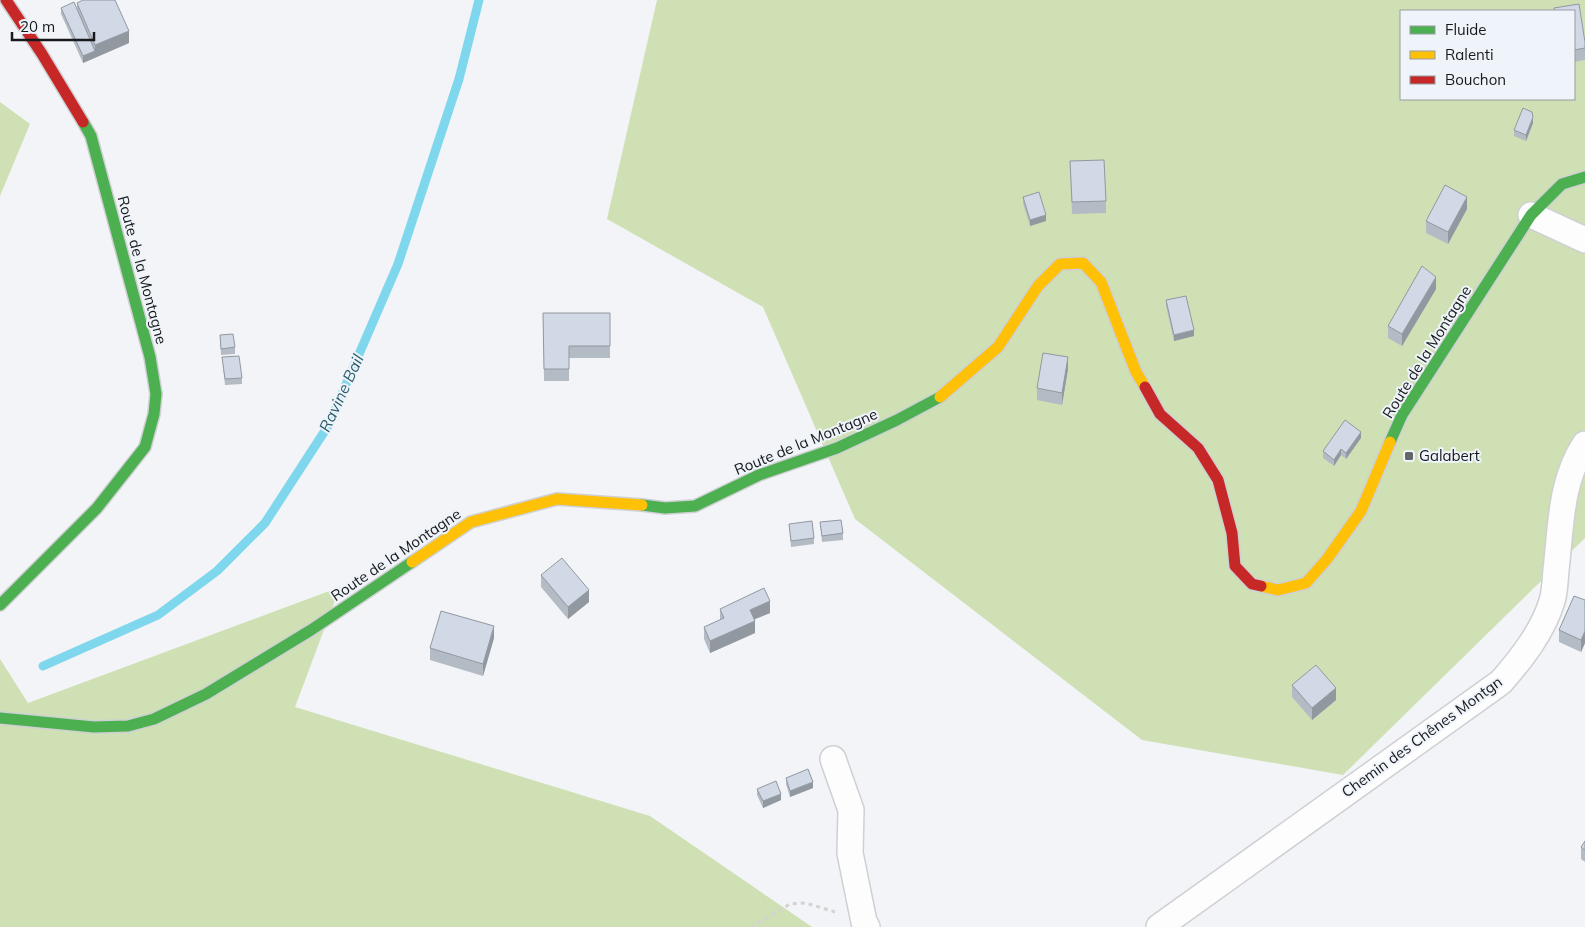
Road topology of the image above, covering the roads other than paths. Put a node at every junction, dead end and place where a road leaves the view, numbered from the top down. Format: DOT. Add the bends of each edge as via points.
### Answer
graph roads {
  1 [pos="6,0"];
  2 [pos="1585,177"];
  3 [pos="1532,215"];
  4 [pos="1585,240"];
  5 [pos="1585,444"];
  6 [pos="0,605"];
  7 [pos="0,718"];
  8 [pos="834,759"];
  9 [pos="866,925"];
  10 [pos="1159,927"];
  1 -- 6 [label="main road, Route de la Montagne" via="91,136 150,357 156,394 145,447 98,508"];
  2 -- 3 [label="main road, Route de la Montagne" via="1562,184"];
  3 -- 4 [label="street"];
  3 -- 7 [label="main road, Route de la Montagne" via="1402,415 1361,511 1306,583 1278,590 1252,584 1235,566 1232,533 1218,480 1198,448 1160,414 1136,372 1101,282 1082,263 1060,264 1038,286 998,348 941,396 837,448 758,476 695,506 665,508 557,499 471,522 311,630 206,694 154,719 128,726 94,727"];
  5 -- 10 [label="street, Chemin des Chênes Montgn" via="1569,474 1553,600 1539,631 1502,682"];
  8 -- 9 [label="street" via="851,810 850,853"];
}
